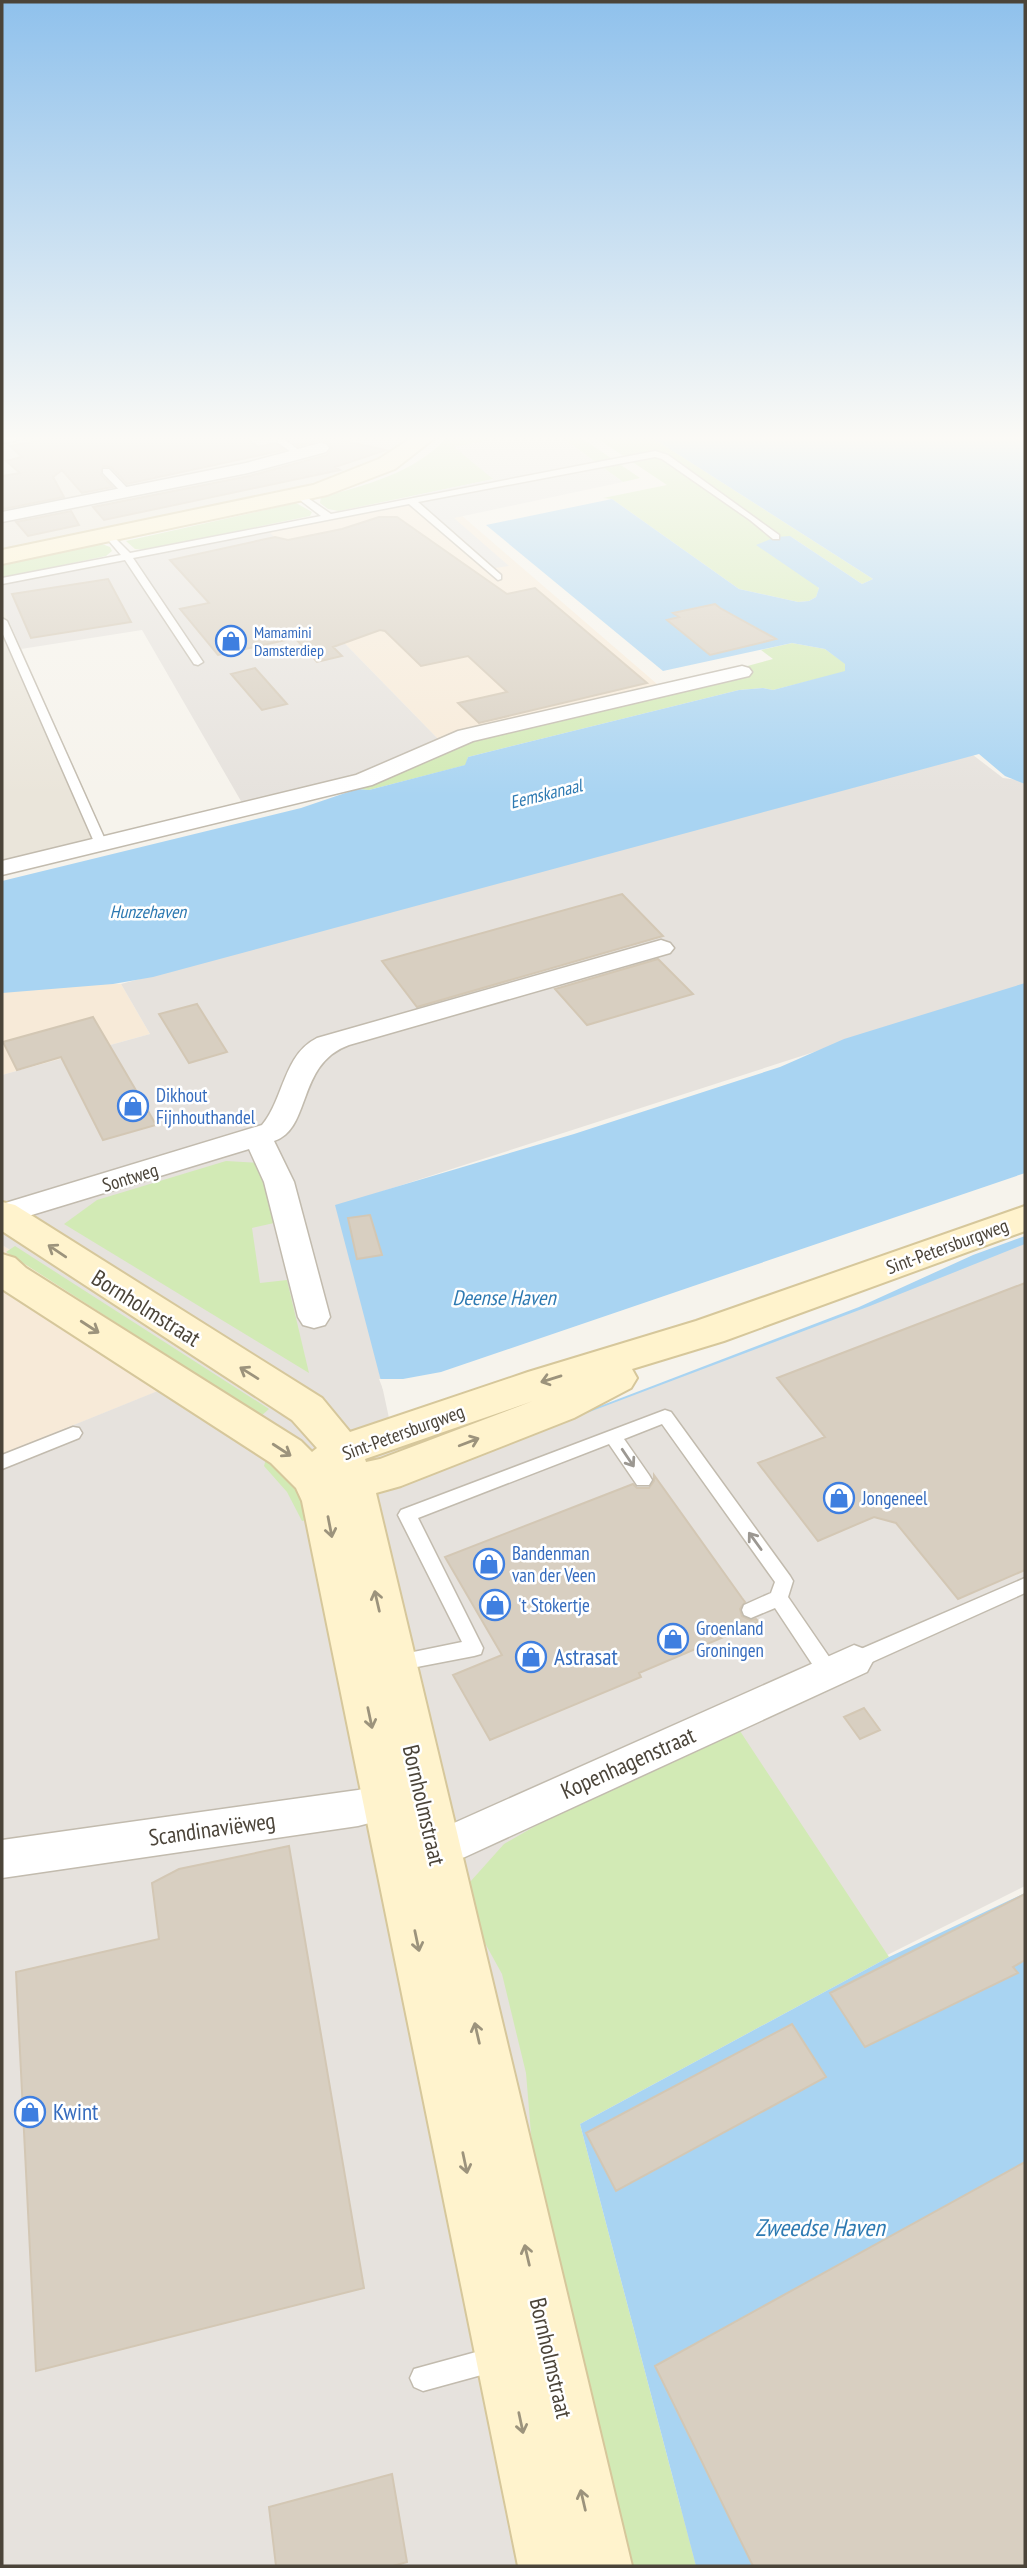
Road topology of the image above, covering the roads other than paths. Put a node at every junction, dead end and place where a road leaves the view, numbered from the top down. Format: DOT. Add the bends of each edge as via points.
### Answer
graph roads {
  1 [pos="123,557"];
  2 [pos="128,557"];
  3 [pos="475,557"];
  4 [pos="498,577"];
  5 [pos="2,581"];
  6 [pos="2,621"];
  7 [pos="198,662"];
  8 [pos="742,672"];
  9 [pos="101,844"];
  10 [pos="2,869"];
  11 [pos="661,948"];
  12 [pos="258,1138"];
  13 [pos="2,1214"];
  14 [pos="1025,1218"];
  15 [pos="2,1267"];
  16 [pos="314,1317"];
  17 [pos="73,1433"];
  18 [pos="613,1436"];
  19 [pos="2,1462"];
  20 [pos="335,1470"];
  21 [pos="643,1480"];
  22 [pos="1025,1585"];
  23 [pos="779,1598"];
  24 [pos="751,1611"];
  25 [pos="376,1667"];
  26 [pos="842,1667"];
  27 [pos="404,1798"];
  28 [pos="417,1853"];
  29 [pos="2,1859"];
  30 [pos="527,2351"];
  31 [pos="423,2378"];
  32 [pos="551,2566"];
  33 [pos="599,2566"];
  1 -- 5 [label="lane"];
  2 -- 7 [label="lane"];
  3 -- 4 [label="lane"];
  6 -- 9 [label="lane"];
  8 -- 9 [label="street" via="466,736 364,780"];
  9 -- 10 [label="street"];
  11 -- 12 [label="street" via="363,1032 318,1049 298,1073 283,1121"];
  12 -- 13 [label="street, Sontweg"];
  12 -- 16 [label="street" via="279,1182"];
  20 -- 13 [label="street, Bornholmstraat, one-way" via="328,1430 307,1409"];
  14 -- 20 [label="street, Sint-Petersburgweg" via="710,1331 559,1407"];
  15 -- 20 [label="street, one-way" via="286,1452"];
  17 -- 19 [label="lane"];
  18 -- 21 [label="lane, one-way"];
  23 -- 18 [label="lane, one-way" via="784,1581 665,1416"];
  18 -- 25 [label="lane" via="407,1515 474,1648"];
  20 -- 25 [label="street, Bornholmstraat"];
  22 -- 26 [label="lane"];
  23 -- 24 [label="lane"];
  23 -- 26 [label="lane"];
  25 -- 27 [label="street, Bornholmstraat"];
  26 -- 28 [label="street, Kopenhagenstraat" via="450,1844"];
  27 -- 28 [label="street, Bornholmstraat"];
  27 -- 29 [label="street, Scandinaviëweg"];
  28 -- 30 [label="street, Bornholmstraat"];
  30 -- 31 [label="lane"];
  30 -- 32 [label="street, Bornholmstraat, one-way"];
  33 -- 30 [label="street, Bornholmstraat, one-way"];
}
